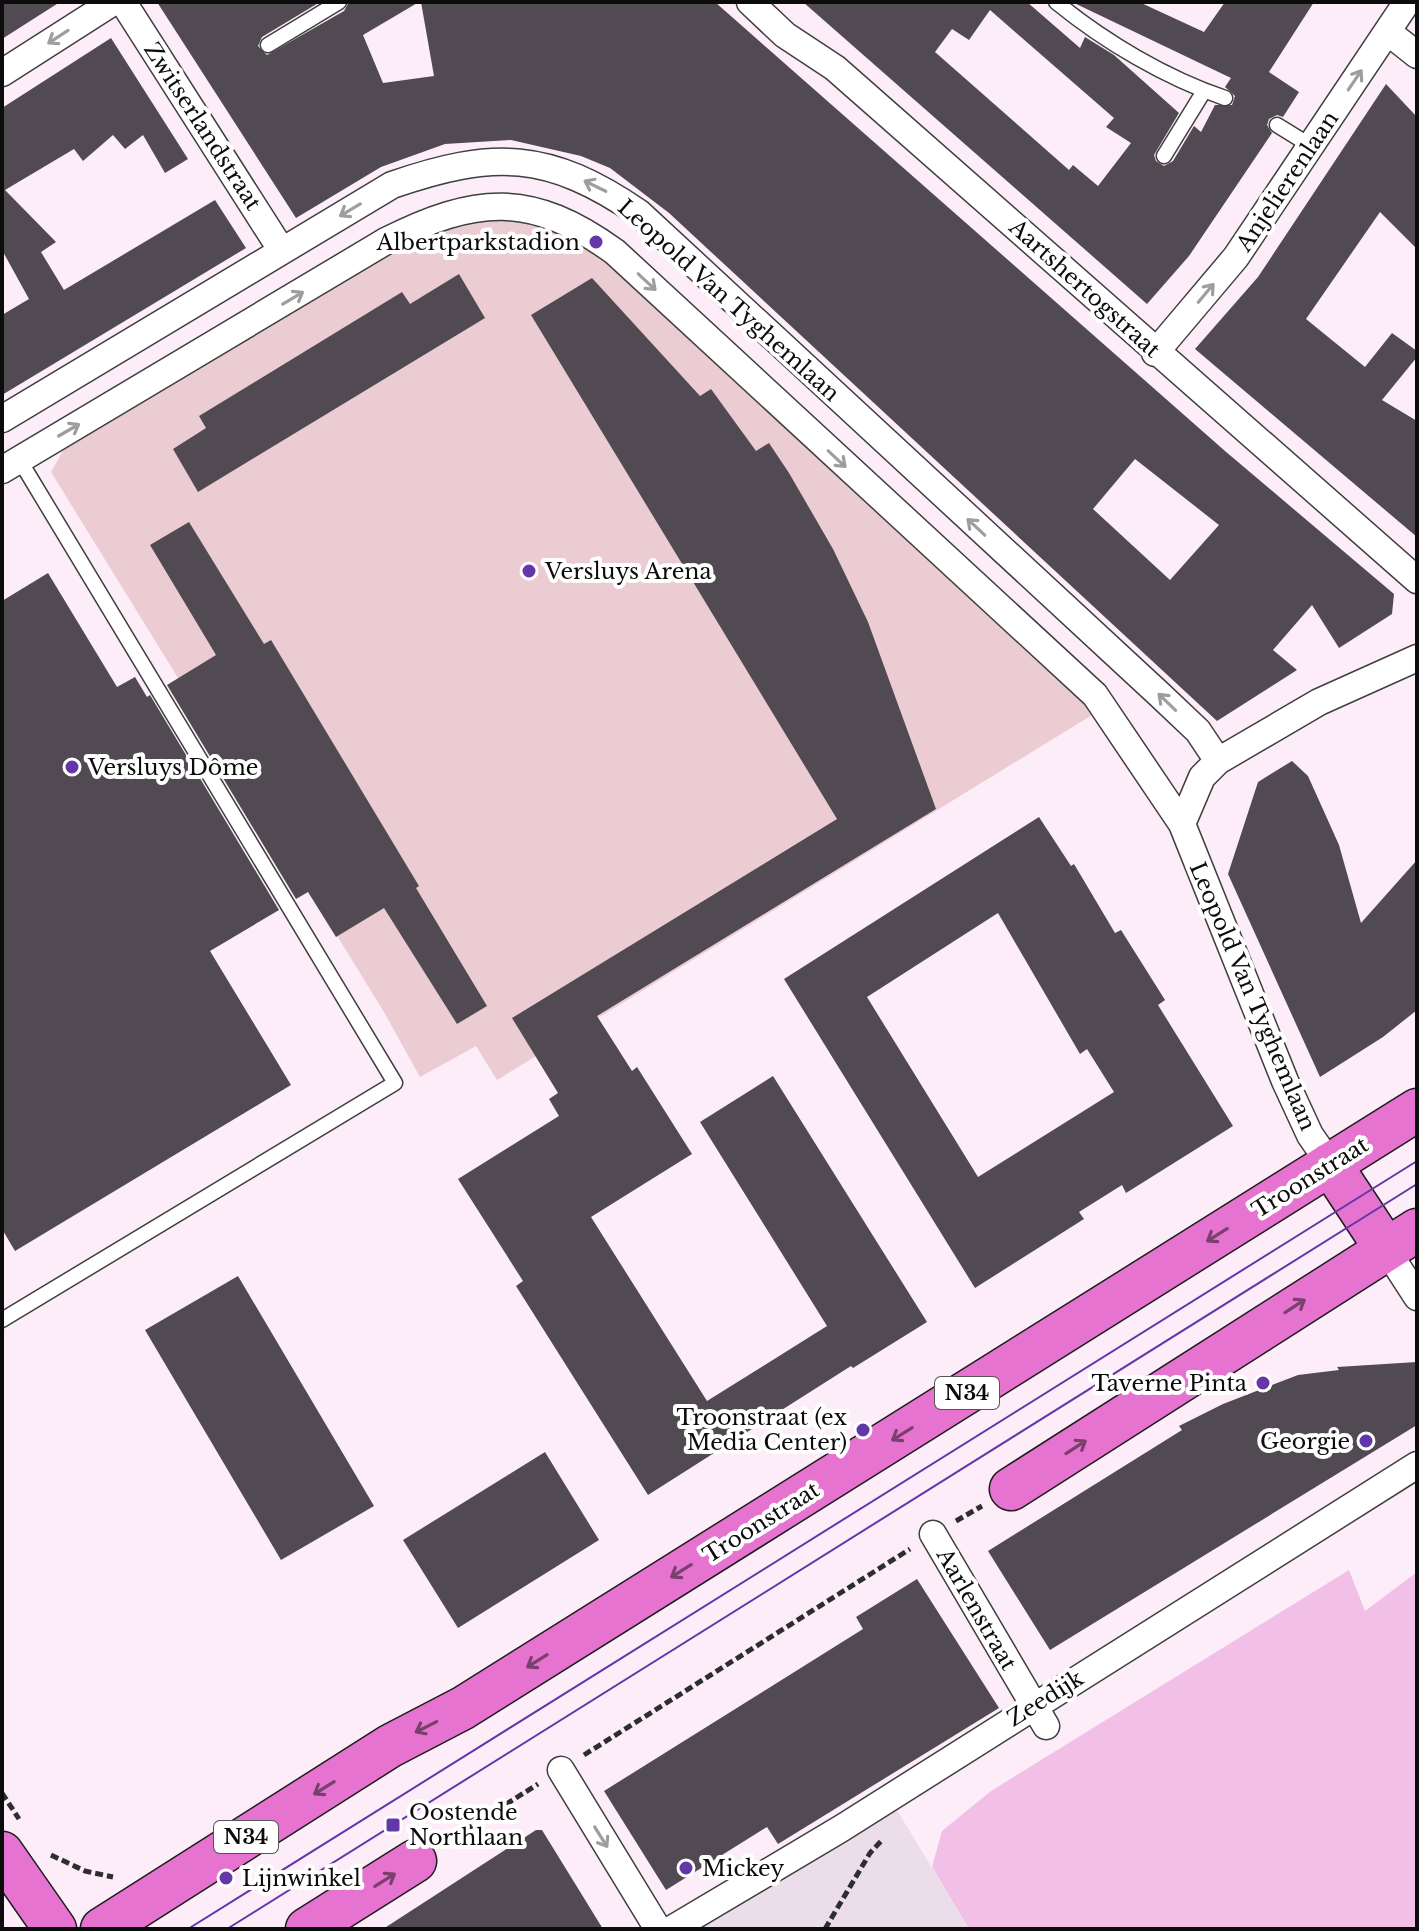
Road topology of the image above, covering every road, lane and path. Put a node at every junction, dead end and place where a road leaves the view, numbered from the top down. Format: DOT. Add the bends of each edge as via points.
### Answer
graph roads {
  1 [pos="113,2"];
  2 [pos="123,2"];
  3 [pos="339,2"];
  4 [pos="750,2"];
  5 [pos="1056,2"];
  6 [pos="1407,2"];
  7 [pos="321,7"];
  8 [pos="1388,32"];
  9 [pos="268,45"];
  10 [pos="1417,55"];
  11 [pos="2,73"];
  12 [pos="1204,91"];
  13 [pos="1225,98"];
  14 [pos="1277,125"];
  15 [pos="1311,146"];
  16 [pos="1164,156"];
  17 [pos="282,251"];
  18 [pos="1155,353"];
  19 [pos="2,419"];
  20 [pos="11,464"];
  21 [pos="1417,580"];
  22 [pos="1417,658"];
  23 [pos="1218,761"];
  24 [pos="1182,824"];
  25 [pos="1417,1110"];
  26 [pos="1330,1164"];
  27 [pos="1402,1239"];
  28 [pos="1417,1297"];
  29 [pos="2,1320"];
  30 [pos="1417,1465"];
  31 [pos="1011,1489"];
  32 [pos="933,1534"];
  33 [pos="1040,1715"];
  34 [pos="561,1770"];
  35 [pos="2,1793"];
  36 [pos="22,1843"];
  37 [pos="415,1861"];
  38 [pos="109,1877"];
  39 [pos="55,1929"];
  40 [pos="102,1929"];
  41 [pos="307,1929"];
  42 [pos="658,1929"];
  43 [pos="672,1929"];
  1 -- 11 [label="street, one-way"];
  2 -- 17 [label="street, Zwitserlandstraat"];
  3 -- 7 [label="lane"];
  4 -- 18 [label="street, Aartshertogstraat" via="785,35 835,68 1126,320"];
  5 -- 12 [label="lane" via="1092,31"];
  6 -- 8 [label="street, Anjelierenlaan"];
  7 -- 9 [label="lane"];
  8 -- 10 [label="street"];
  15 -- 8 [label="street, Anjelierenlaan, one-way"];
  12 -- 13 [label="lane"];
  12 -- 16 [label="lane"];
  14 -- 15 [label="lane"];
  18 -- 15 [label="street, Anjelierenlaan, one-way" via="1236,257"];
  17 -- 19 [label="street, Leopold Van Tyghemlaan"];
  23 -- 17 [label="street, Leopold Van Tyghemlaan, one-way" via="1198,731 1160,695 639,213 612,194 544,166 475,161 392,185"];
  18 -- 21 [label="street, Aartshertogstraat"];
  20 -- 24 [label="street, Leopold Van Tyghemlaan, one-way" via="432,218 459,209 536,210 561,218 615,252 1095,695"];
  20 -- 29 [label="lane" via="395,1083"];
  22 -- 23 [label="street" via="1319,702"];
  23 -- 24 [label="street" via="1202,777"];
  24 -- 26 [label="street, Leopold Van Tyghemlaan" via="1285,1081"];
  25 -- 26 [label="main road, Troonstraat / N34"];
  26 -- 27 [label="main road"];
  26 -- 40 [label="main road, Troonstraat / N34, one-way"];
  27 -- 28 [label="street"];
  31 -- 27 [label="main road, one-way"];
  30 -- 33 [label="street, Zeedijk"];
  31 -- 32 [label="path"];
  32 -- 33 [label="street, Aarlenstraat"];
  32 -- 34 [label="path"];
  33 -- 43 [label="street, Zeedijk"];
  34 -- 37 [label="path"];
  34 -- 42 [label="street, one-way"];
  35 -- 36 [label="path"];
  36 -- 38 [label="path"];
  36 -- 39 [label="main road"];
  41 -- 37 [label="main road, one-way"];
}
